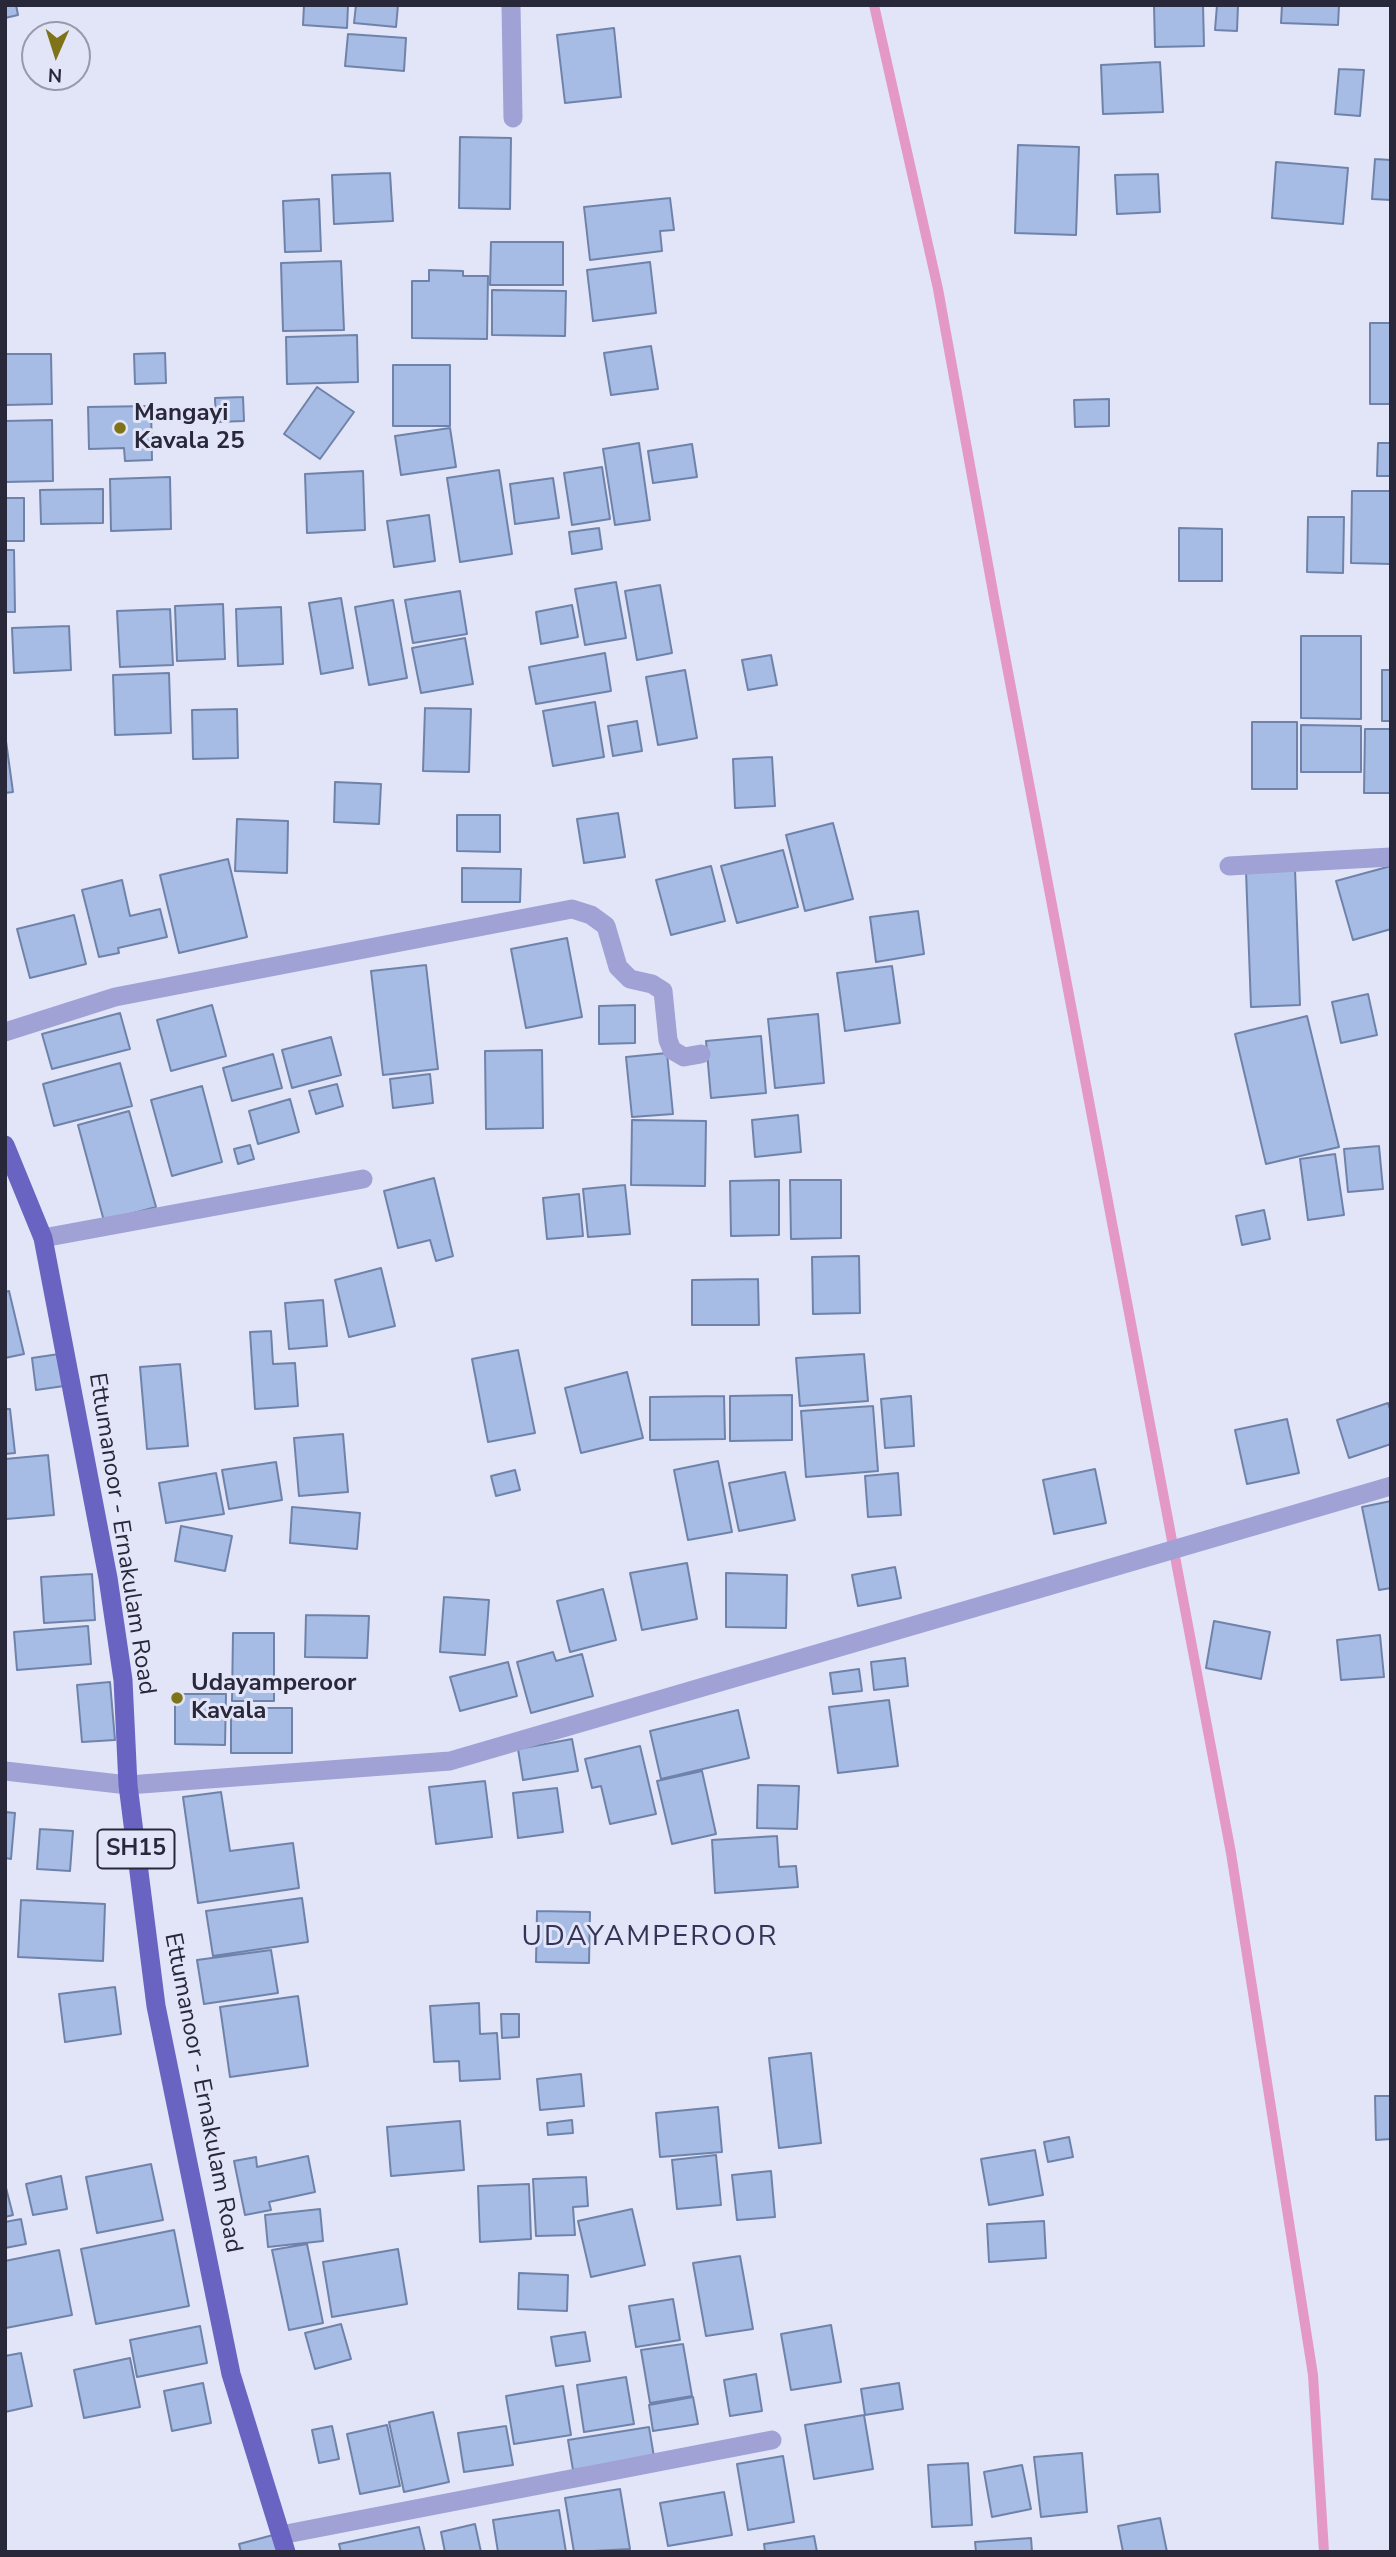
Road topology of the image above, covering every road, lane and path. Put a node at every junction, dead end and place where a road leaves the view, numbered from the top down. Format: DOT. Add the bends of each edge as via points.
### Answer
graph roads {
  1 [pos="510,5"];
  2 [pos="513,118"];
  3 [pos="1391,857"];
  4 [pos="1228,866"];
  5 [pos="5,1032"];
  6 [pos="701,1054"];
  7 [pos="5,1145"];
  8 [pos="363,1179"];
  9 [pos="43,1238"];
  10 [pos="1391,1486"];
  11 [pos="5,1771"];
  12 [pos="128,1785"];
  13 [pos="772,2440"];
  14 [pos="283,2543"];
  1 -- 2 [label="street"];
  3 -- 4 [label="street"];
  5 -- 6 [label="street" via="115,997 572,909 606,926 618,967 630,979 663,991 672,1050 684,1057"];
  7 -- 9 [label="main road, Ettumanoor - Ernakulam Road / SH15"];
  8 -- 9 [label="street"];
  9 -- 12 [label="main road, Ettumanoor - Ernakulam Road / SH15" via="108,1578 122,1680"];
  10 -- 12 [label="street" via="450,1761"];
  11 -- 12 [label="street"];
  12 -- 14 [label="main road, Ettumanoor - Ernakulam Road / SH15" via="156,2006 231,2374"];
  13 -- 14 [label="street"];
}
